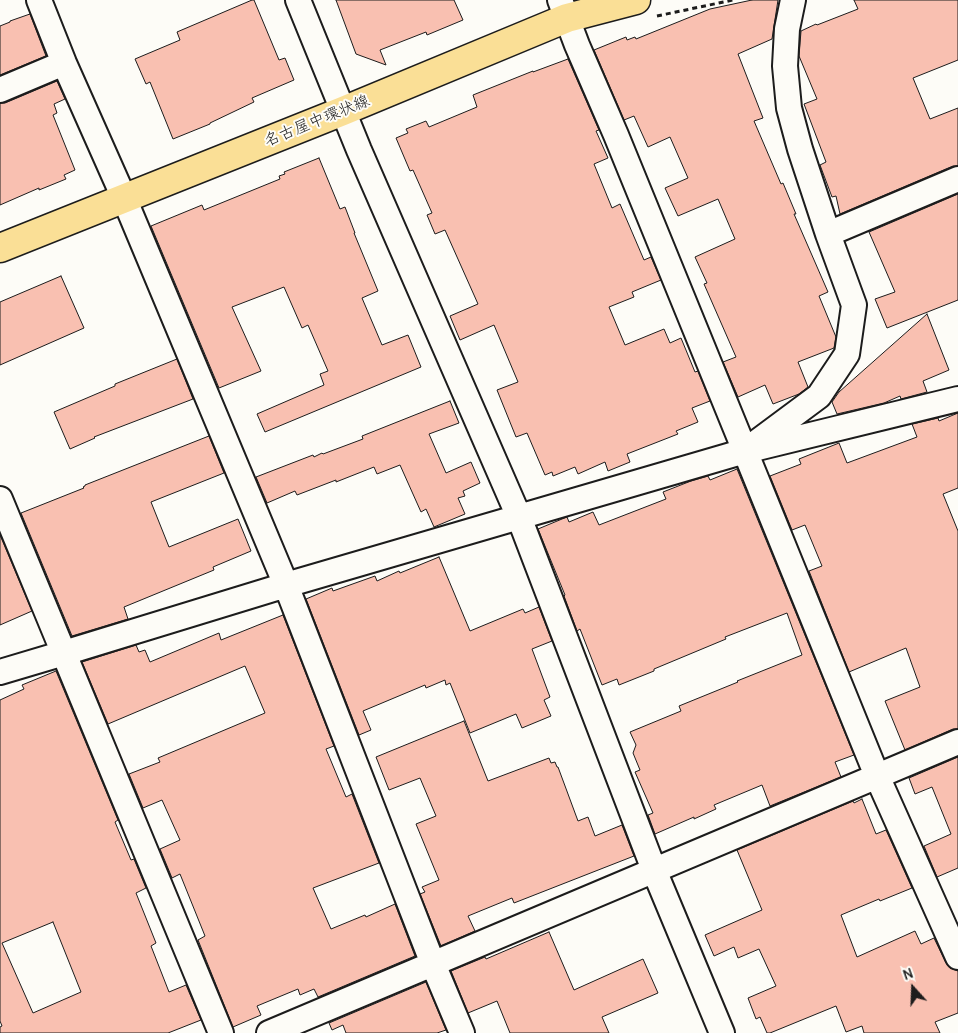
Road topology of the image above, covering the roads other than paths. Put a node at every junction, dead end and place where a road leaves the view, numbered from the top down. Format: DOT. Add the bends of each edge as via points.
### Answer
graph roads {
  1 [pos="38,0"];
  2 [pos="298,0"];
  3 [pos="636,0"];
  4 [pos="793,0"];
  5 [pos="563,9"];
  6 [pos="64,63"];
  7 [pos="0,90"];
  8 [pos="343,111"];
  9 [pos="958,179"];
  10 [pos="124,198"];
  11 [pos="828,234"];
  12 [pos="0,248"];
  13 [pos="958,399"];
  14 [pos="745,451"];
  15 [pos="0,499"];
  16 [pos="519,516"];
  17 [pos="286,585"];
  18 [pos="64,654"];
  19 [pos="0,672"];
  20 [pos="958,742"];
  21 [pos="877,776"];
  22 [pos="654,870"];
  23 [pos="958,957"];
  24 [pos="433,964"];
  25 [pos="221,1033"];
  26 [pos="270,1033"];
  27 [pos="462,1033"];
  28 [pos="722,1033"];
  1 -- 6 [label="street"];
  2 -- 8 [label="street"];
  3 -- 5 [label="main road, 名古屋中環状線"];
  4 -- 11 [label="street" via="784,66 789,108"];
  5 -- 8 [label="main road, 名古屋中環状線"];
  5 -- 14 [label="street"];
  6 -- 7 [label="street"];
  6 -- 10 [label="street"];
  8 -- 10 [label="main road, 名古屋中環状線"];
  8 -- 16 [label="street"];
  9 -- 11 [label="street"];
  10 -- 12 [label="main road, 名古屋中環状線"];
  10 -- 17 [label="street"];
  11 -- 14 [label="street" via="854,305 847,354 819,396"];
  13 -- 14 [label="street"];
  14 -- 16 [label="street"];
  14 -- 21 [label="street"];
  15 -- 18 [label="street"];
  16 -- 17 [label="street"];
  16 -- 22 [label="street"];
  17 -- 18 [label="street"];
  17 -- 24 [label="street"];
  18 -- 19 [label="street"];
  18 -- 25 [label="street"];
  20 -- 21 [label="street"];
  21 -- 22 [label="street"];
  21 -- 23 [label="street"];
  22 -- 24 [label="street"];
  22 -- 28 [label="street"];
  24 -- 26 [label="street"];
  24 -- 27 [label="street"];
}
